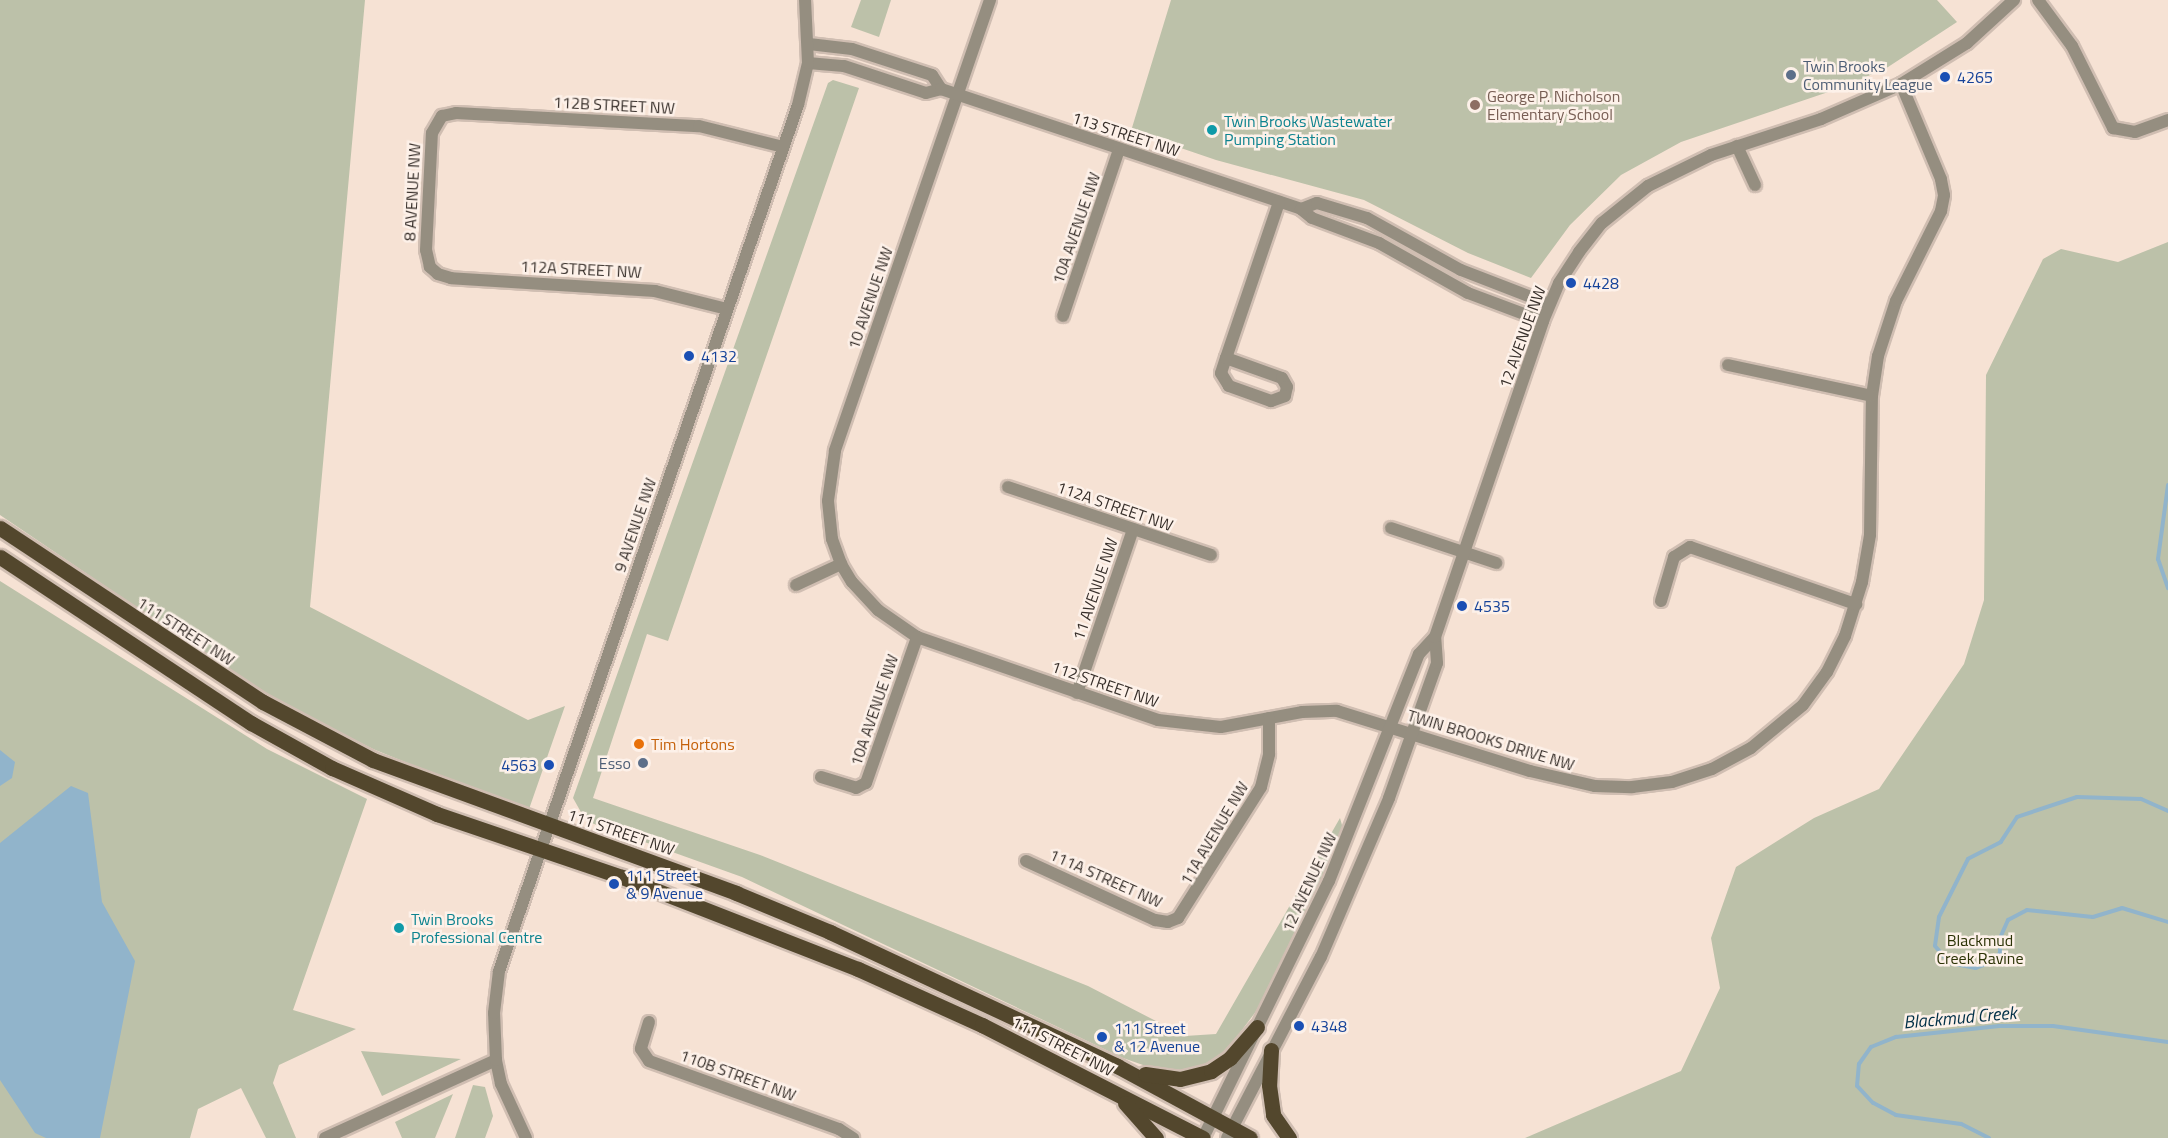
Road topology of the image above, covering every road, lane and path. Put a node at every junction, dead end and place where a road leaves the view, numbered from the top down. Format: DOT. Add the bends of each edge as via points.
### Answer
graph roads {
  1 [pos="805,0"];
  2 [pos="990,0"];
  3 [pos="2014,0"];
  4 [pos="2038,0"];
  5 [pos="809,44"];
  6 [pos="808,63"];
  7 [pos="1901,84"];
  8 [pos="940,89"];
  9 [pos="958,95"];
  10 [pos="442,116"];
  11 [pos="2168,120"];
  12 [pos="1737,146"];
  13 [pos="783,147"];
  14 [pos="1119,150"];
  15 [pos="1755,185"];
  16 [pos="1279,202"];
  17 [pos="1301,208"];
  18 [pos="433,270"];
  19 [pos="1549,304"];
  20 [pos="727,309"];
  21 [pos="1063,316"];
  22 [pos="1543,321"];
  23 [pos="1226,358"];
  24 [pos="1728,365"];
  25 [pos="1872,396"];
  26 [pos="1008,487"];
  27 [pos="0,528"];
  28 [pos="1391,528"];
  29 [pos="1133,529"];
  30 [pos="1464,553"];
  31 [pos="1211,555"];
  32 [pos="0,557"];
  33 [pos="1497,563"];
  34 [pos="841,564"];
  35 [pos="796,585"];
  36 [pos="1660,601"];
  37 [pos="1856,604"];
  38 [pos="917,637"];
  39 [pos="1435,637"];
  40 [pos="1077,693"];
  41 [pos="1269,718"];
  42 [pos="1391,727"];
  43 [pos="1412,735"];
  44 [pos="821,777"];
  45 [pos="548,826"];
  46 [pos="539,848"];
  47 [pos="1026,861"];
  48 [pos="1173,921"];
  49 [pos="650,1022"];
  50 [pos="1257,1027"];
  51 [pos="1271,1050"];
  52 [pos="496,1060"];
  53 [pos="1117,1066"];
  54 [pos="1109,1089"];
  55 [pos="1213,1117"];
  56 [pos="1230,1133"];
  57 [pos="325,1138"];
  58 [pos="526,1138"];
  59 [pos="853,1138"];
  60 [pos="1156,1138"];
  61 [pos="1203,1138"];
  62 [pos="1250,1138"];
  63 [pos="1289,1138"];
  1 -- 5 [label="street, 9 AVENUE NW"];
  2 -- 9 [label="street, 10 AVENUE NW"];
  3 -- 7 [label="street, 12 AVENUE NW" via="1967,43"];
  4 -- 11 [label="street" via="2072,46 2113,128 2128,133"];
  5 -- 6 [label="street, 9 AVENUE NW"];
  5 -- 8 [label="street, 113 STREET NW" via="852,49 932,75"];
  6 -- 8 [label="street, 113 STREET NW" via="844,66 926,93"];
  6 -- 13 [label="street, 9 AVENUE NW"];
  7 -- 12 [label="street, 12 AVENUE NW" via="1821,119"];
  7 -- 25 [label="street, TWIN BROOKS DRIVE NW" via="1944,195 1941,211 1889,320"];
  8 -- 9 [label="street, 113 STREET NW"];
  9 -- 14 [label="street, 113 STREET NW"];
  9 -- 34 [label="street, 10 AVENUE NW" via="835,451 828,501 832,539"];
  10 -- 13 [label="street, 112B STREET NW" via="456,113 699,126"];
  10 -- 18 [label="street, 8 AVENUE NW" via="430,139 426,250"];
  12 -- 15 [label="street"];
  12 -- 19 [label="street, 12 AVENUE NW" via="1658,181 1618,210 1579,252"];
  13 -- 20 [label="street, 9 AVENUE NW"];
  14 -- 16 [label="street, 113 STREET NW"];
  14 -- 21 [label="street, 10A AVENUE NW"];
  16 -- 17 [label="street, 113 STREET NW"];
  16 -- 23 [label="street"];
  17 -- 19 [label="street, 113 STREET NW" via="1317,203 1367,218 1461,270"];
  17 -- 22 [label="street, 113 STREET NW" via="1312,218 1378,243 1468,293"];
  18 -- 20 [label="street, 112A STREET NW" via="451,278 655,291"];
  19 -- 22 [label="street, 12 AVENUE NW"];
  20 -- 45 [label="street, 9 AVENUE NW"];
  22 -- 30 [label="street, 12 AVENUE NW"];
  23 -- 23 [label="street" via="1221,373 1229,386 1271,401 1285,396 1287,387 1282,378"];
  24 -- 25 [label="street"];
  25 -- 37 [label="street, TWIN BROOKS DRIVE NW" via="1870,535"];
  26 -- 29 [label="street, 112A STREET NW"];
  27 -- 45 [label="main road, 111 STREET NW" via="243,690 335,742 446,790"];
  28 -- 30 [label="street"];
  29 -- 31 [label="street, 112A STREET NW"];
  29 -- 40 [label="street, 11 AVENUE NW"];
  30 -- 33 [label="street"];
  30 -- 39 [label="street, 12 AVENUE NW"];
  32 -- 46 [label="main road, 111 STREET NW" via="290,746 436,814"];
  34 -- 35 [label="street"];
  34 -- 38 [label="street, 112 STREET NW" via="878,610"];
  36 -- 37 [label="street" via="1674,557 1690,547"];
  37 -- 43 [label="street, TWIN BROOKS DRIVE NW" via="1827,672 1803,705 1751,748 1692,776 1632,787 1576,784"];
  38 -- 40 [label="street, 112 STREET NW"];
  38 -- 44 [label="street, 10A AVENUE NW" via="866,783 856,788"];
  39 -- 42 [label="street, 12 AVENUE NW" via="1419,654"];
  39 -- 43 [label="street, 12 AVENUE NW" via="1437,663"];
  40 -- 41 [label="street, 112 STREET NW" via="1180,725 1221,727"];
  41 -- 42 [label="street, 112 STREET NW" via="1327,710"];
  41 -- 48 [label="street, 11A AVENUE NW" via="1269,754 1261,787 1187,908"];
  42 -- 43 [label="street, TWIN BROOKS DRIVE NW"];
  42 -- 50 [label="street, 12 AVENUE NW" via="1329,881"];
  43 -- 51 [label="street, 12 AVENUE NW" via="1355,881"];
  45 -- 46 [label="street, 9 AVENUE NW"];
  45 -- 53 [label="main road, 111 STREET NW" via="736,893 830,932"];
  46 -- 52 [label="street, 9 AVENUE NW" via="499,971 493,1021"];
  46 -- 54 [label="main road, 111 STREET NW" via="733,918 848,965"];
  47 -- 48 [label="street, 111A STREET NW" via="1155,920"];
  49 -- 59 [label="street, 110B STREET NW" via="641,1046 649,1061 840,1129"];
  50 -- 53 [label="main road" via="1230,1058 1200,1076 1161,1078"];
  50 -- 55 [label="street, 12 AVENUE NW"];
  51 -- 56 [label="street, 12 AVENUE NW"];
  51 -- 63 [label="main road" via="1269,1085 1273,1114"];
  52 -- 57 [label="street"];
  52 -- 58 [label="street, 9 AVENUE NW" via="501,1084"];
  53 -- 55 [label="main road, 111 STREET NW"];
  54 -- 60 [label="main road" via="1150,1127"];
  54 -- 61 [label="main road, 111 STREET NW"];
  55 -- 56 [label="main road, 111 STREET NW"];
  55 -- 61 [label="street, 12 AVENUE NW"];
  56 -- 62 [label="main road, 111 STREET NW"];
}
